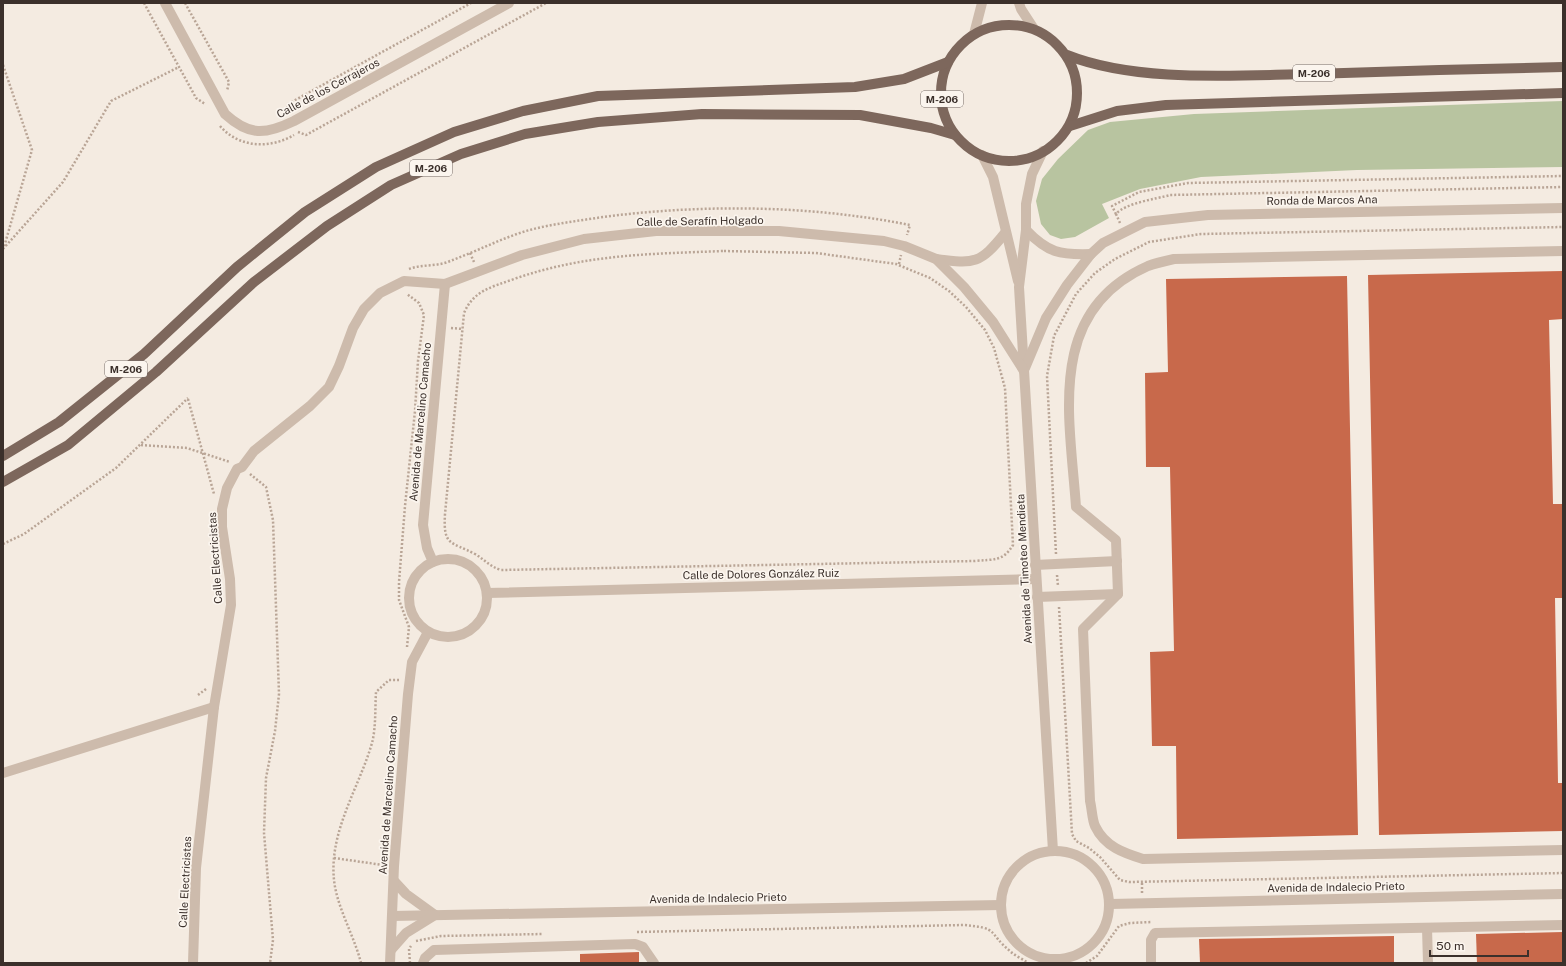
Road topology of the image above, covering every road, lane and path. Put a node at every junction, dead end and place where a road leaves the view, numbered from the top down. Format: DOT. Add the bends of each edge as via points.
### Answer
graph roads {
  1 [pos="144,3"];
  2 [pos="165,3"];
  3 [pos="185,3"];
  4 [pos="472,3"];
  5 [pos="509,3"];
  6 [pos="546,3"];
  7 [pos="982,3"];
  8 [pos="1019,3"];
  9 [pos="1034,29"];
  10 [pos="974,34"];
  11 [pos="1067,55"];
  12 [pos="948,62"];
  13 [pos="3,65"];
  14 [pos="179,67"];
  15 [pos="1563,67"];
  16 [pos="1563,93"];
  17 [pos="228,94"];
  18 [pos="208,109"];
  19 [pos="281,114"];
  20 [pos="217,123"];
  21 [pos="1070,126"];
  22 [pos="955,135"];
  23 [pos="1043,151"];
  24 [pos="982,155"];
  25 [pos="1563,176"];
  26 [pos="1563,186"];
  27 [pos="1563,208"];
  28 [pos="1116,214"];
  29 [pos="1563,227"];
  30 [pos="1026,230"];
  31 [pos="1124,232"];
  32 [pos="1005,233"];
  33 [pos="904,246"];
  34 [pos="3,249"];
  35 [pos="1132,249"];
  36 [pos="1563,251"];
  37 [pos="1091,254"];
  38 [pos="936,259"];
  39 [pos="899,264"];
  40 [pos="404,271"];
  41 [pos="445,284"];
  42 [pos="1019,287"];
  43 [pos="404,294"];
  44 [pos="1024,371"];
  45 [pos="141,445"];
  46 [pos="3,456"];
  47 [pos="235,458"];
  48 [pos="231,462"];
  49 [pos="228,467"];
  50 [pos="242,467"];
  51 [pos="3,482"];
  52 [pos="217,489"];
  53 [pos="3,544"];
  54 [pos="433,562"];
  55 [pos="1117,562"];
  56 [pos="1056,564"];
  57 [pos="1036,565"];
  58 [pos="1036,579"];
  59 [pos="487,593"];
  60 [pos="1118,594"];
  61 [pos="1058,596"];
  62 [pos="1037,597"];
  63 [pos="428,632"];
  64 [pos="406,649"];
  65 [pos="410,679"];
  66 [pos="208,688"];
  67 [pos="198,695"];
  68 [pos="214,707"];
  69 [pos="3,773"];
  70 [pos="1563,850"];
  71 [pos="1053,851"];
  72 [pos="334,858"];
  73 [pos="394,866"];
  74 [pos="1563,873"];
  75 [pos="394,881"];
  76 [pos="1563,894"];
  77 [pos="1110,904"];
  78 [pos="1000,905"];
  79 [pos="435,915"];
  80 [pos="392,916"];
  81 [pos="1563,925"];
  82 [pos="1427,928"];
  83 [pos="631,932"];
  84 [pos="544,934"];
  85 [pos="391,950"];
  86 [pos="1058,961"];
  87 [pos="193,963"];
  88 [pos="270,963"];
  89 [pos="361,963"];
  90 [pos="390,963"];
  91 [pos="410,963"];
  92 [pos="423,963"];
  93 [pos="654,963"];
  94 [pos="1028,963"];
  95 [pos="1151,963"];
  96 [pos="1428,963"];
  1 -- 14 [label="path"];
  2 -- 5 [label="street, Calle de los Cerrajeros" via="225,114 237,125 265,132 294,121"];
  3 -- 17 [label="path" via="229,82 226,90"];
  4 -- 19 [label="path" via="288,104 288,111"];
  6 -- 20 [label="path" via="306,135 300,131 286,140 251,144 232,136"];
  7 -- 10 [label="street"];
  8 -- 9 [label="street"];
  9 -- 10 [label="main road, M-206" via="1012,24 993,26"];
  9 -- 11 [label="main road, M-206" via="1054,40"];
  10 -- 12 [label="main road, M-206" via="959,46"];
  11 -- 15 [label="main road, M-206" via="1086,63 1116,69 1228,76"];
  11 -- 21 [label="main road, M-206" via="1077,78 1078,102"];
  12 -- 22 [label="main road, M-206" via="941,86 943,112"];
  12 -- 46 [label="main road, M-206" via="904,79 855,87 598,96 523,110 454,132 376,168 305,212 237,267 144,354 59,422"];
  13 -- 34 [label="path" via="32,150"];
  14 -- 18 [label="path" via="196,98 204,102"];
  14 -- 34 [label="path" via="111,101 63,182"];
  16 -- 21 [label="main road" via="1166,105 1117,111"];
  21 -- 23 [label="main road, M-206" via="1060,140"];
  22 -- 24 [label="main road, M-206" via="967,148"];
  22 -- 51 [label="main road, M-206" via="860,115 702,114 598,122 524,134 461,154 391,185 327,226 254,282 156,372 68,445"];
  23 -- 24 [label="main road, M-206" via="1027,159 1001,161"];
  23 -- 30 [label="street, Avenida de Timoteo Mendieta" via="1032,174 1026,204"];
  24 -- 32 [label="street, Avenida de Timoteo Mendieta" via="992,177"];
  25 -- 28 [label="path" via="1188,183 1139,192 1112,206"];
  26 -- 28 [label="path" via="1170,195 1137,203 1119,210"];
  27 -- 31 [label="street, Ronda de Marcos Ana" via="1208,215 1145,222"];
  28 -- 31 [label="path"];
  29 -- 35 [label="path" via="1201,234 1149,242"];
  30 -- 37 [label="street" via="1039,244 1051,251 1071,255"];
  30 -- 42 [label="street, Avenida de Timoteo Mendieta"];
  31 -- 35 [label="path"];
  31 -- 37 [label="street, Ronda de Marcos Ana" via="1103,243"];
  32 -- 38 [label="street, Calle de Serafín Holgado" via="988,254 966,263"];
  32 -- 42 [label="street, Avenida de Timoteo Mendieta"];
  33 -- 38 [label="street, Calle de Serafín Holgado"];
  33 -- 39 [label="path"];
  33 -- 40 [label="path" via="910,225 871,217 775,209 689,210 635,213 567,222 525,231 448,262"];
  33 -- 41 [label="street, Calle de Serafín Holgado" via="884,241 779,231 656,231 584,239 550,247"];
  35 -- 56 [label="path" via="1095,273 1076,294 1054,336 1047,376"];
  36 -- 55 [label="street" via="1174,259 1148,266 1124,280 1104,295 1090,312 1072,357 1069,377 1076,507 1116,540"];
  37 -- 44 [label="street, Ronda de Marcos Ana" via="1046,318"];
  38 -- 44 [label="street, Calle de Serafín Holgado" via="993,322"];
  39 -- 39 [label="path" via="930,278 949,291 985,330 994,348 1005,388 1013,544 1009,552 1001,558 967,561 501,570 452,545 446,536 445,514 464,313 469,302 481,291 570,263 632,255 724,251 816,253"];
  41 -- 50 [label="street, Calle Electricistas" via="404,281 380,293 364,310 353,328 340,366 329,387 310,406 254,451"];
  41 -- 54 [label="street, Avenida de Marcelino Camacho" via="423,524"];
  42 -- 44 [label="street, Avenida de Timoteo Mendieta"];
  43 -- 64 [label="path" via="409,294 419,303 424,315 399,582 399,600 409,627"];
  44 -- 57 [label="street, Avenida de Timoteo Mendieta"];
  45 -- 48 [label="path" via="187,448"];
  45 -- 52 [label="path" via="188,398 215,496"];
  45 -- 53 [label="path" via="116,468 67,504 24,534"];
  47 -- 48 [label="path"];
  48 -- 49 [label="path"];
  48 -- 50 [label="path"];
  50 -- 68 [label="street, Calle Electricistas" via="237,469 227,488 222,509 231,605"];
  50 -- 88 [label="path" via="266,487 273,520 279,694 276,731 266,778 264,833 273,940"];
  54 -- 59 [label="street" via="447,559 461,561 473,568 482,579"];
  54 -- 63 [label="street" via="422,568 409,589 412,614 418,624"];
  55 -- 56 [label="street"];
  55 -- 60 [label="street"];
  56 -- 57 [label="street"];
  56 -- 61 [label="path"];
  57 -- 58 [label="street, Avenida de Timoteo Mendieta"];
  58 -- 59 [label="street, Calle de Dolores González Ruiz"];
  58 -- 62 [label="street, Avenida de Timoteo Mendieta"];
  59 -- 63 [label="street" via="484,611 475,627 464,634 452,637"];
  60 -- 61 [label="street"];
  60 -- 70 [label="street" via="1083,629 1090,802 1095,826 1105,840 1120,852 1143,859"];
  61 -- 62 [label="street"];
  61 -- 74 [label="path" via="1072,834 1076,841 1100,857 1120,880 1136,882"];
  62 -- 71 [label="street, Avenida de Timoteo Mendieta"];
  63 -- 65 [label="street, Avenida de Marcelino Camacho" via="412,662"];
  65 -- 72 [label="path" via="389,680 376,692 372,742 340,828"];
  65 -- 73 [label="street, Avenida de Marcelino Camacho"];
  66 -- 67 [label="path"];
  68 -- 69 [label="street"];
  68 -- 87 [label="street, Calle Electricistas" via="196,868"];
  71 -- 77 [label="street" via="1065,851 1088,861 1104,880"];
  71 -- 78 [label="street" via="1033,856 1016,867 1002,891"];
  72 -- 73 [label="path"];
  72 -- 89 [label="path" via="334,880"];
  73 -- 75 [label="street, Avenida de Marcelino Camacho"];
  75 -- 79 [label="street" via="406,894"];
  75 -- 80 [label="street, Avenida de Marcelino Camacho"];
  76 -- 77 [label="street, Avenida de Indalecio Prieto"];
  77 -- 86 [label="street" via="1106,925 1095,942 1078,954"];
  78 -- 79 [label="street, Avenida de Indalecio Prieto"];
  78 -- 86 [label="street" via="1002,920 1018,945 1030,953"];
  79 -- 80 [label="street, Avenida de Indalecio Prieto"];
  79 -- 85 [label="street" via="406,933"];
  80 -- 85 [label="street, Avenida de Marcelino Camacho"];
  81 -- 82 [label="street"];
  82 -- 95 [label="street" via="1155,933 1151,940"];
  82 -- 96 [label="street"];
  83 -- 94 [label="path" via="964,925 993,930 1010,952"];
  84 -- 91 [label="path" via="441,936 414,941 410,948"];
  85 -- 90 [label="street, Avenida de Marcelino Camacho"];
  92 -- 93 [label="street" via="434,950 635,944 642,947"];
}
